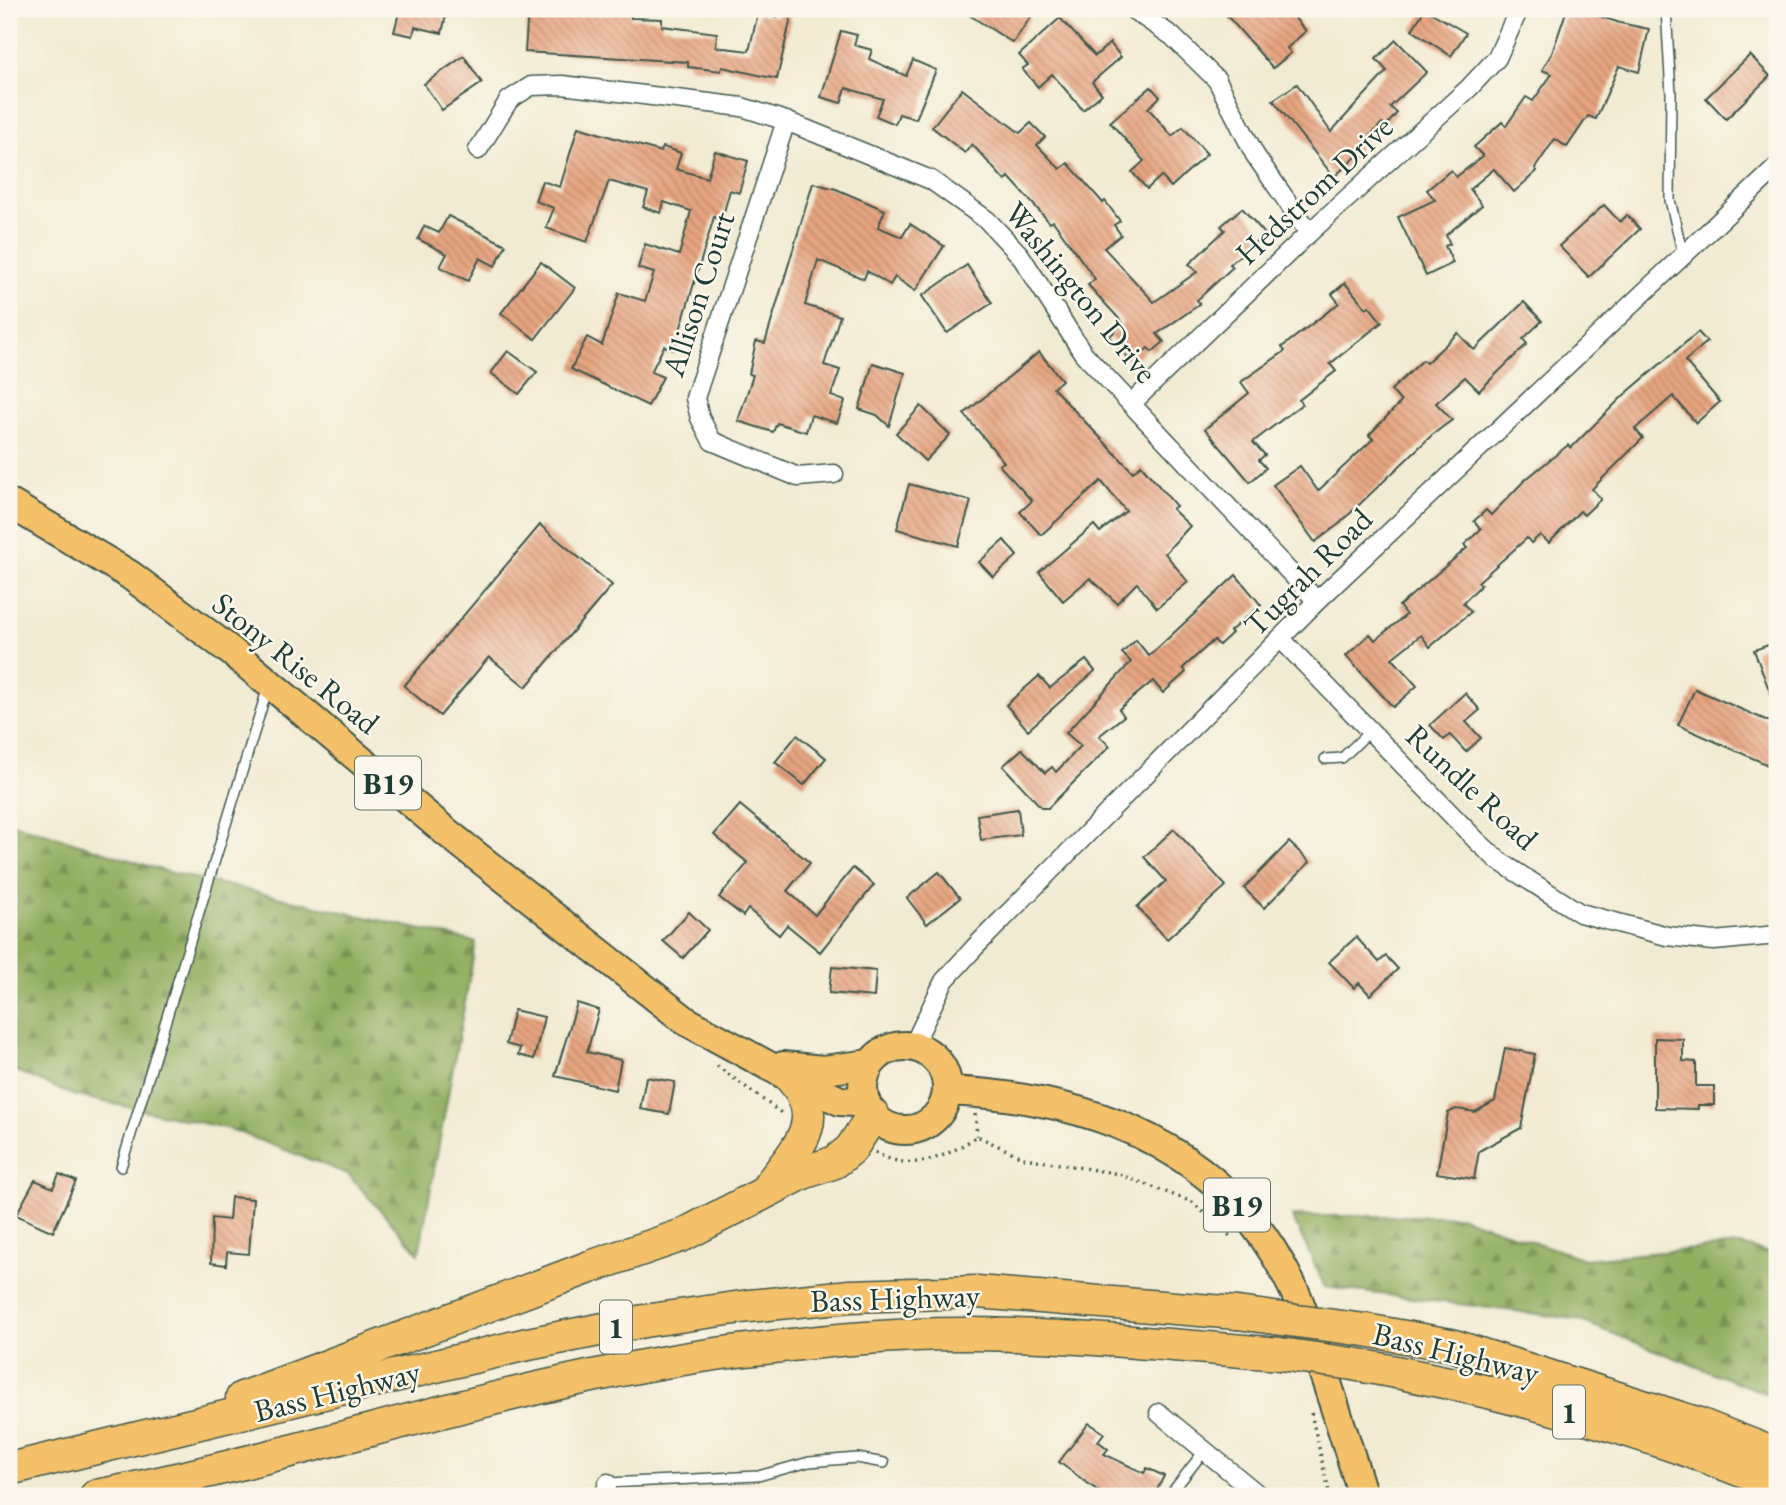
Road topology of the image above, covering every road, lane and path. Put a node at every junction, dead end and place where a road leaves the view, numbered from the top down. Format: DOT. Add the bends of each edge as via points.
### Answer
graph roads {
  1 [pos="1132,9"];
  2 [pos="1519,9"];
  3 [pos="1666,9"];
  4 [pos="786,121"];
  5 [pos="478,150"];
  6 [pos="1777,167"];
  7 [pos="1309,233"];
  8 [pos="1683,257"];
  9 [pos="1132,403"];
  10 [pos="834,474"];
  11 [pos="9,503"];
  12 [pos="1317,601"];
  13 [pos="1281,639"];
  14 [pos="269,683"];
  15 [pos="1370,731"];
  16 [pos="1325,759"];
  17 [pos="1777,935"];
  18 [pos="913,1046"];
  19 [pos="870,1064"];
  20 [pos="779,1070"];
  21 [pos="947,1091"];
  22 [pos="865,1119"];
  23 [pos="121,1167"];
  24 [pos="763,1194"];
  25 [pos="1239,1244"];
  26 [pos="1309,1407"];
  27 [pos="1159,1413"];
  28 [pos="1204,1451"];
  29 [pos="1777,1455"];
  30 [pos="884,1463"];
  31 [pos="20,1467"];
  32 [pos="1777,1485"];
  33 [pos="606,1490"];
  34 [pos="96,1496"];
  35 [pos="1169,1496"];
  36 [pos="1260,1496"];
  37 [pos="1330,1496"];
  38 [pos="1363,1496"];
  1 -- 7 [label="street" via="1172,36 1217,80 1255,155"];
  2 -- 7 [label="street, Hedstrom Drive" via="1497,58 1469,88"];
  3 -- 8 [label="lane" via="1670,200"];
  4 -- 5 [label="street, Washington Drive" via="742,107 562,85 531,86 509,100"];
  4 -- 9 [label="street, Washington Drive" via="931,180 987,220 1020,255 1083,353"];
  4 -- 10 [label="street, Allison Court" via="695,398 712,441 799,477"];
  6 -- 8 [label="street, Tugrah Road"];
  7 -- 9 [label="street, Hedstrom Drive"];
  8 -- 12 [label="street, Tugrah Road"];
  9 -- 12 [label="street, Washington Drive"];
  11 -- 14 [label="main road, Stony Rise Road / B19" via="130,575"];
  12 -- 13 [label="street, Tugrah Road"];
  13 -- 15 [label="street, Rundle Road"];
  13 -- 18 [label="street, Tugrah Road" via="952,971 934,998"];
  14 -- 20 [label="main road, Stony Rise Road / B19" via="445,831 687,1021"];
  14 -- 23 [label="lane"];
  15 -- 16 [label="lane" via="1342,758"];
  15 -- 17 [label="street, Rundle Road" via="1499,861 1580,913 1667,936 1714,941"];
  18 -- 19 [label="main road, B19" via="889,1049"];
  18 -- 21 [label="main road" via="936,1059 944,1071"];
  19 -- 20 [label="main road, Stony Rise Road / B19"];
  19 -- 22 [label="main road" via="864,1083"];
  20 -- 22 [label="main road, Stony Rise Road / B19"];
  20 -- 24 [label="highway" via="803,1094 807,1128 800,1146"];
  21 -- 22 [label="main road, B19" via="934,1118 914,1129"];
  21 -- 38 [label="main road, B19" via="1069,1107 1123,1125 1174,1151 1222,1188 1265,1237 1293,1286"];
  22 -- 24 [label="highway" via="851,1149 835,1162"];
  22 -- 25 [label="path" via="880,1155 909,1163 932,1161 977,1136 1024,1158 1119,1174 1192,1202"];
  24 -- 31 [label="highway" via="683,1236 186,1419"];
  26 -- 37 [label="path"];
  27 -- 28 [label="street"];
  28 -- 35 [label="lane"];
  28 -- 36 [label="street"];
  29 -- 31 [label="highway, Bass Highway / 1, bridge" via="1605,1393 1451,1345 1237,1312 977,1292 850,1296 644,1321 523,1345"];
  30 -- 33 [label="lane" via="858,1458 809,1462 758,1476"];
  32 -- 34 [label="highway, Bass Highway / 1, bridge" via="1554,1407 1353,1364 1102,1339 971,1334 844,1339 607,1373"];
}
